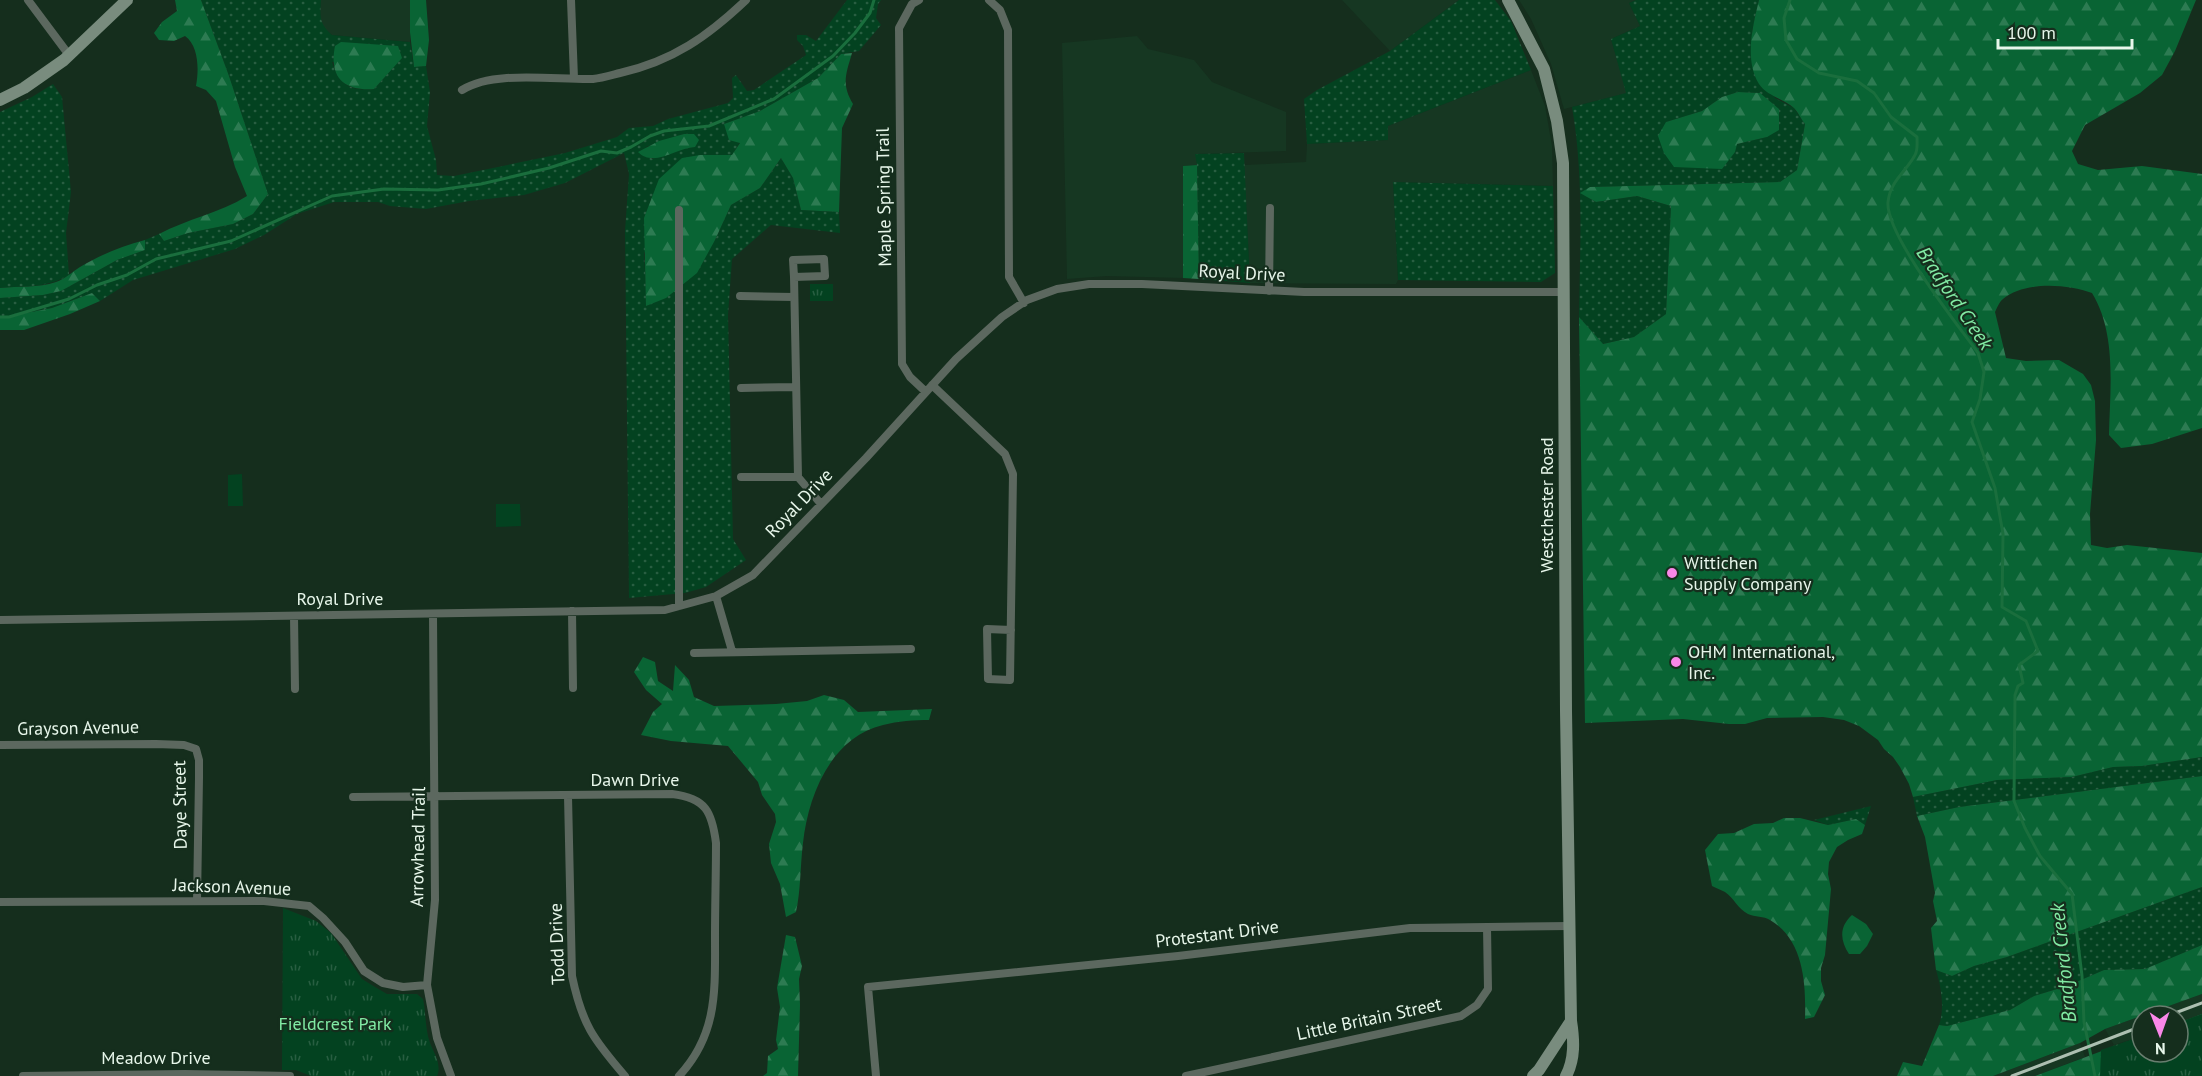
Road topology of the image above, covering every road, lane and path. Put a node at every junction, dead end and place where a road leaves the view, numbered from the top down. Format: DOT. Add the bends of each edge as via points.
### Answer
graph roads {
  1 [pos="28,0"];
  2 [pos="127,0"];
  3 [pos="571,0"];
  4 [pos="746,0"];
  5 [pos="919,0"];
  6 [pos="989,0"];
  7 [pos="1508,0"];
  8 [pos="69,55"];
  9 [pos="574,78"];
  10 [pos="462,90"];
  11 [pos="0,100"];
  12 [pos="1270,208"];
  13 [pos="679,210"];
  14 [pos="794,277"];
  15 [pos="1269,291"];
  16 [pos="1563,292"];
  17 [pos="740,296"];
  18 [pos="794,297"];
  19 [pos="1023,303"];
  20 [pos="932,385"];
  21 [pos="796,387"];
  22 [pos="741,388"];
  23 [pos="926,392"];
  24 [pos="741,477"];
  25 [pos="798,477"];
  26 [pos="821,504"];
  27 [pos="716,597"];
  28 [pos="679,606"];
  29 [pos="572,611"];
  30 [pos="433,615"];
  31 [pos="294,616"];
  32 [pos="0,620"];
  33 [pos="1011,630"];
  34 [pos="911,649"];
  35 [pos="732,651"];
  36 [pos="694,653"];
  37 [pos="573,688"];
  38 [pos="295,689"];
  39 [pos="156,744"];
  40 [pos="0,745"];
  41 [pos="568,796"];
  42 [pos="353,797"];
  43 [pos="436,797"];
  44 [pos="197,901"];
  45 [pos="0,902"];
  46 [pos="1569,926"];
  47 [pos="1487,927"];
  48 [pos="427,985"];
  49 [pos="1571,1021"];
  50 [pos="185,1075"];
  51 [pos="23,1076"];
  52 [pos="290,1076"];
  53 [pos="451,1076"];
  54 [pos="626,1076"];
  55 [pos="679,1076"];
  56 [pos="876,1076"];
  57 [pos="1186,1076"];
  58 [pos="1533,1076"];
  59 [pos="1566,1076"];
  1 -- 8 [label="street"];
  2 -- 8 [label="street"];
  3 -- 9 [label="street"];
  4 -- 9 [label="street" via="716,28 674,55 626,72 595,79"];
  5 -- 23 [label="street, Maple Spring Trail" via="912,4 899,28 902,364"];
  6 -- 19 [label="street" via="1000,10 1008,30 1009,277"];
  7 -- 16 [label="street, Westchester Road" via="1544,69 1557,122 1563,163"];
  8 -- 11 [label="street" via="24,88"];
  9 -- 10 [label="street" via="493,79"];
  12 -- 15 [label="street"];
  13 -- 28 [label="street"];
  14 -- 18 [label="street"];
  15 -- 16 [label="street, Royal Drive"];
  15 -- 19 [label="street, Royal Drive" via="1089,284 1057,289"];
  16 -- 46 [label="street, Westchester Road"];
  17 -- 18 [label="street"];
  18 -- 21 [label="street"];
  19 -- 20 [label="street, Royal Drive" via="1002,317"];
  20 -- 23 [label="street, Royal Drive"];
  20 -- 33 [label="street" via="1005,454 1013,474"];
  21 -- 22 [label="street"];
  21 -- 25 [label="street"];
  23 -- 26 [label="street, Royal Drive"];
  24 -- 25 [label="street"];
  25 -- 26 [label="street"];
  26 -- 27 [label="street, Royal Drive" via="753,575"];
  27 -- 28 [label="street, Royal Drive"];
  27 -- 35 [label="street"];
  28 -- 29 [label="street, Royal Drive" via="665,610"];
  29 -- 30 [label="street, Royal Drive"];
  29 -- 37 [label="street"];
  30 -- 31 [label="street, Royal Drive"];
  30 -- 43 [label="street, Arrowhead Trail"];
  31 -- 32 [label="street, Royal Drive"];
  31 -- 38 [label="street"];
  33 -- 33 [label="street" via="1010,680 988,679 987,629"];
  34 -- 35 [label="street"];
  35 -- 36 [label="street"];
  39 -- 40 [label="street, Grayson Avenue"];
  39 -- 44 [label="street, Daye Street" via="196,749 199,760"];
  41 -- 43 [label="street, Dawn Drive"];
  41 -- 54 [label="street, Todd Drive" via="573,975 578,1004 587,1028"];
  41 -- 55 [label="street, Dawn Drive" via="690,796 706,808 713,822 716,993 707,1032"];
  42 -- 43 [label="street, Dawn Drive"];
  43 -- 48 [label="street, Arrowhead Trail" via="435,900"];
  44 -- 45 [label="street, Jackson Avenue"];
  44 -- 48 [label="street, Jackson Avenue" via="309,906 345,942 364,971 383,983 403,987"];
  46 -- 47 [label="street, Protestant Drive"];
  46 -- 49 [label="street, Westchester Road"];
  47 -- 56 [label="street, Protestant Drive" via="1410,928 868,987"];
  47 -- 57 [label="street, Little Britain Street" via="1488,989 1477,1005 1461,1016"];
  48 -- 53 [label="street, Arrowhead Trail"];
  49 -- 58 [label="street"];
  49 -- 59 [label="street, Westchester Road" via="1574,1044"];
  50 -- 51 [label="street, Meadow Drive"];
  50 -- 52 [label="street, Meadow Drive"];
}
